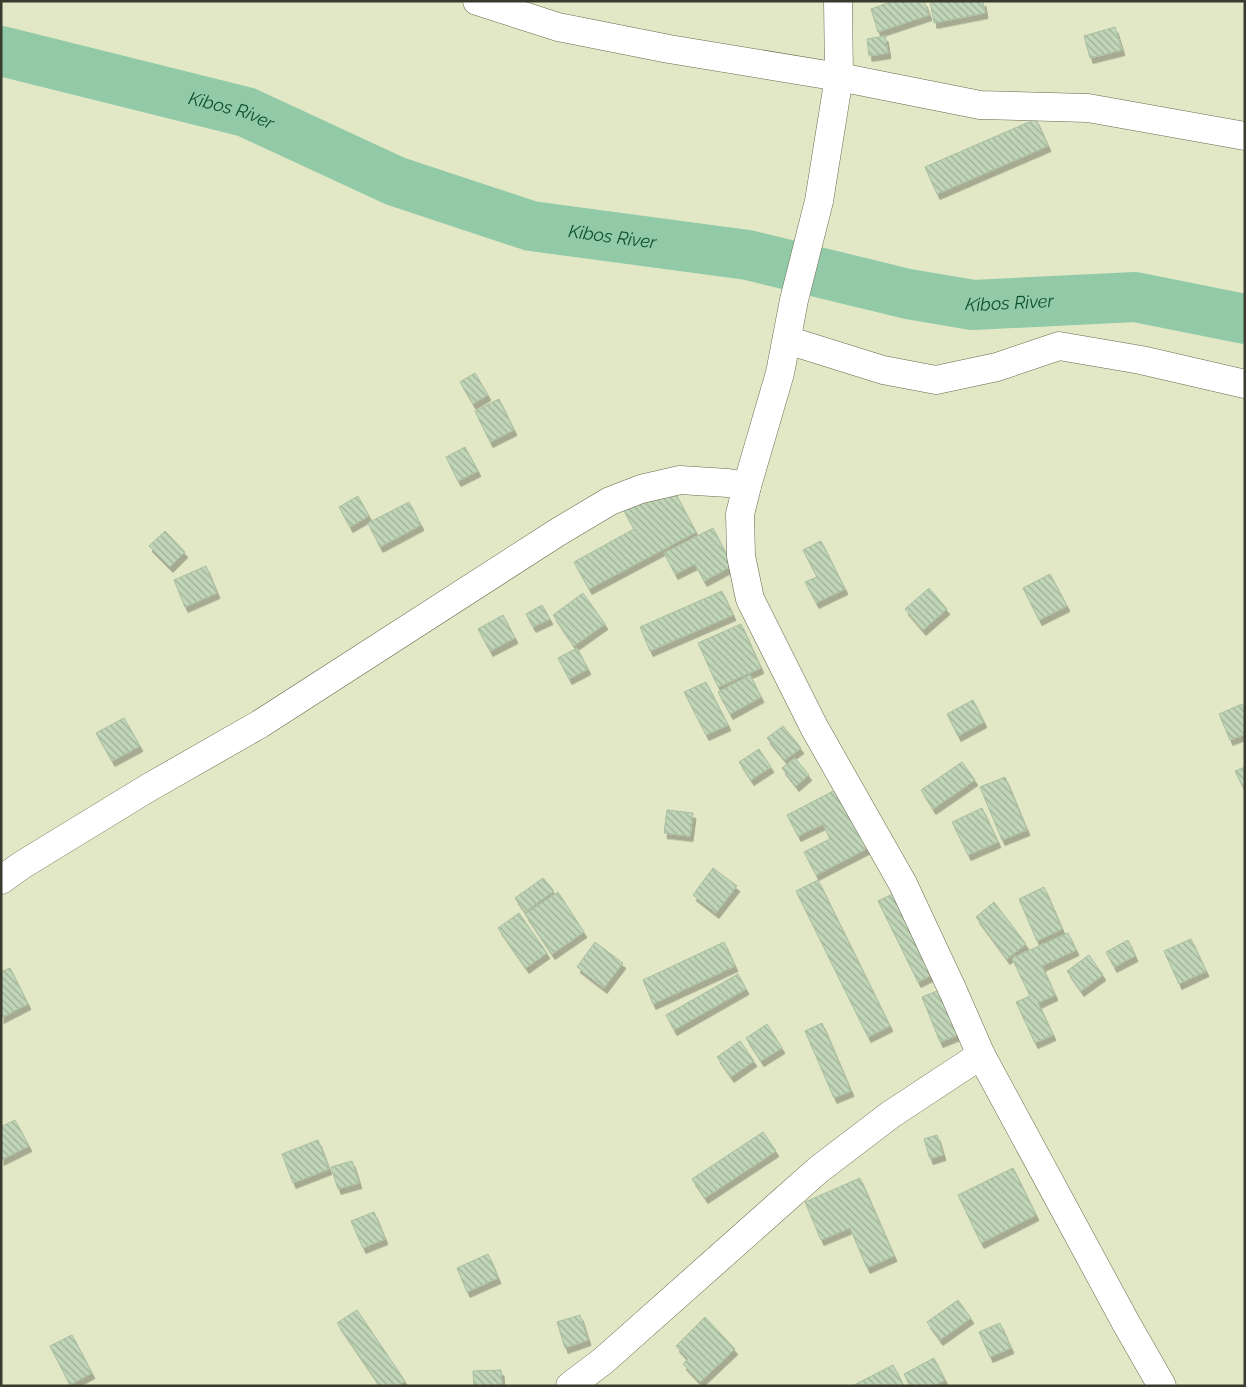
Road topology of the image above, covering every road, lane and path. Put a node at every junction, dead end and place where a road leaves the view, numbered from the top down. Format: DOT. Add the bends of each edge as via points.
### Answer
graph roads {
  1 [pos="477,1"];
  2 [pos="838,1"];
  3 [pos="839,76"];
  4 [pos="1245,136"];
  5 [pos="787,340"];
  6 [pos="1245,384"];
  7 [pos="747,486"];
  8 [pos="1,880"];
  9 [pos="981,1055"];
  10 [pos="570,1386"];
  11 [pos="1162,1386"];
  1 -- 3 [label="main road" via="558,27 669,49"];
  2 -- 3 [label="main road"];
  3 -- 4 [label="main road" via="980,105 1088,108"];
  3 -- 5 [label="main road" via="819,201"];
  5 -- 6 [label="main road" via="883,370 936,380 997,367 1059,346 1141,360"];
  5 -- 7 [label="main road"];
  7 -- 8 [label="main road" via="680,480 610,501 260,724 148,788"];
  7 -- 9 [label="main road" via="740,514 741,556 750,599 814,728 903,884"];
  9 -- 10 [label="main road" via="890,1115 818,1170 603,1361"];
  9 -- 11 [label="main road"];
}
